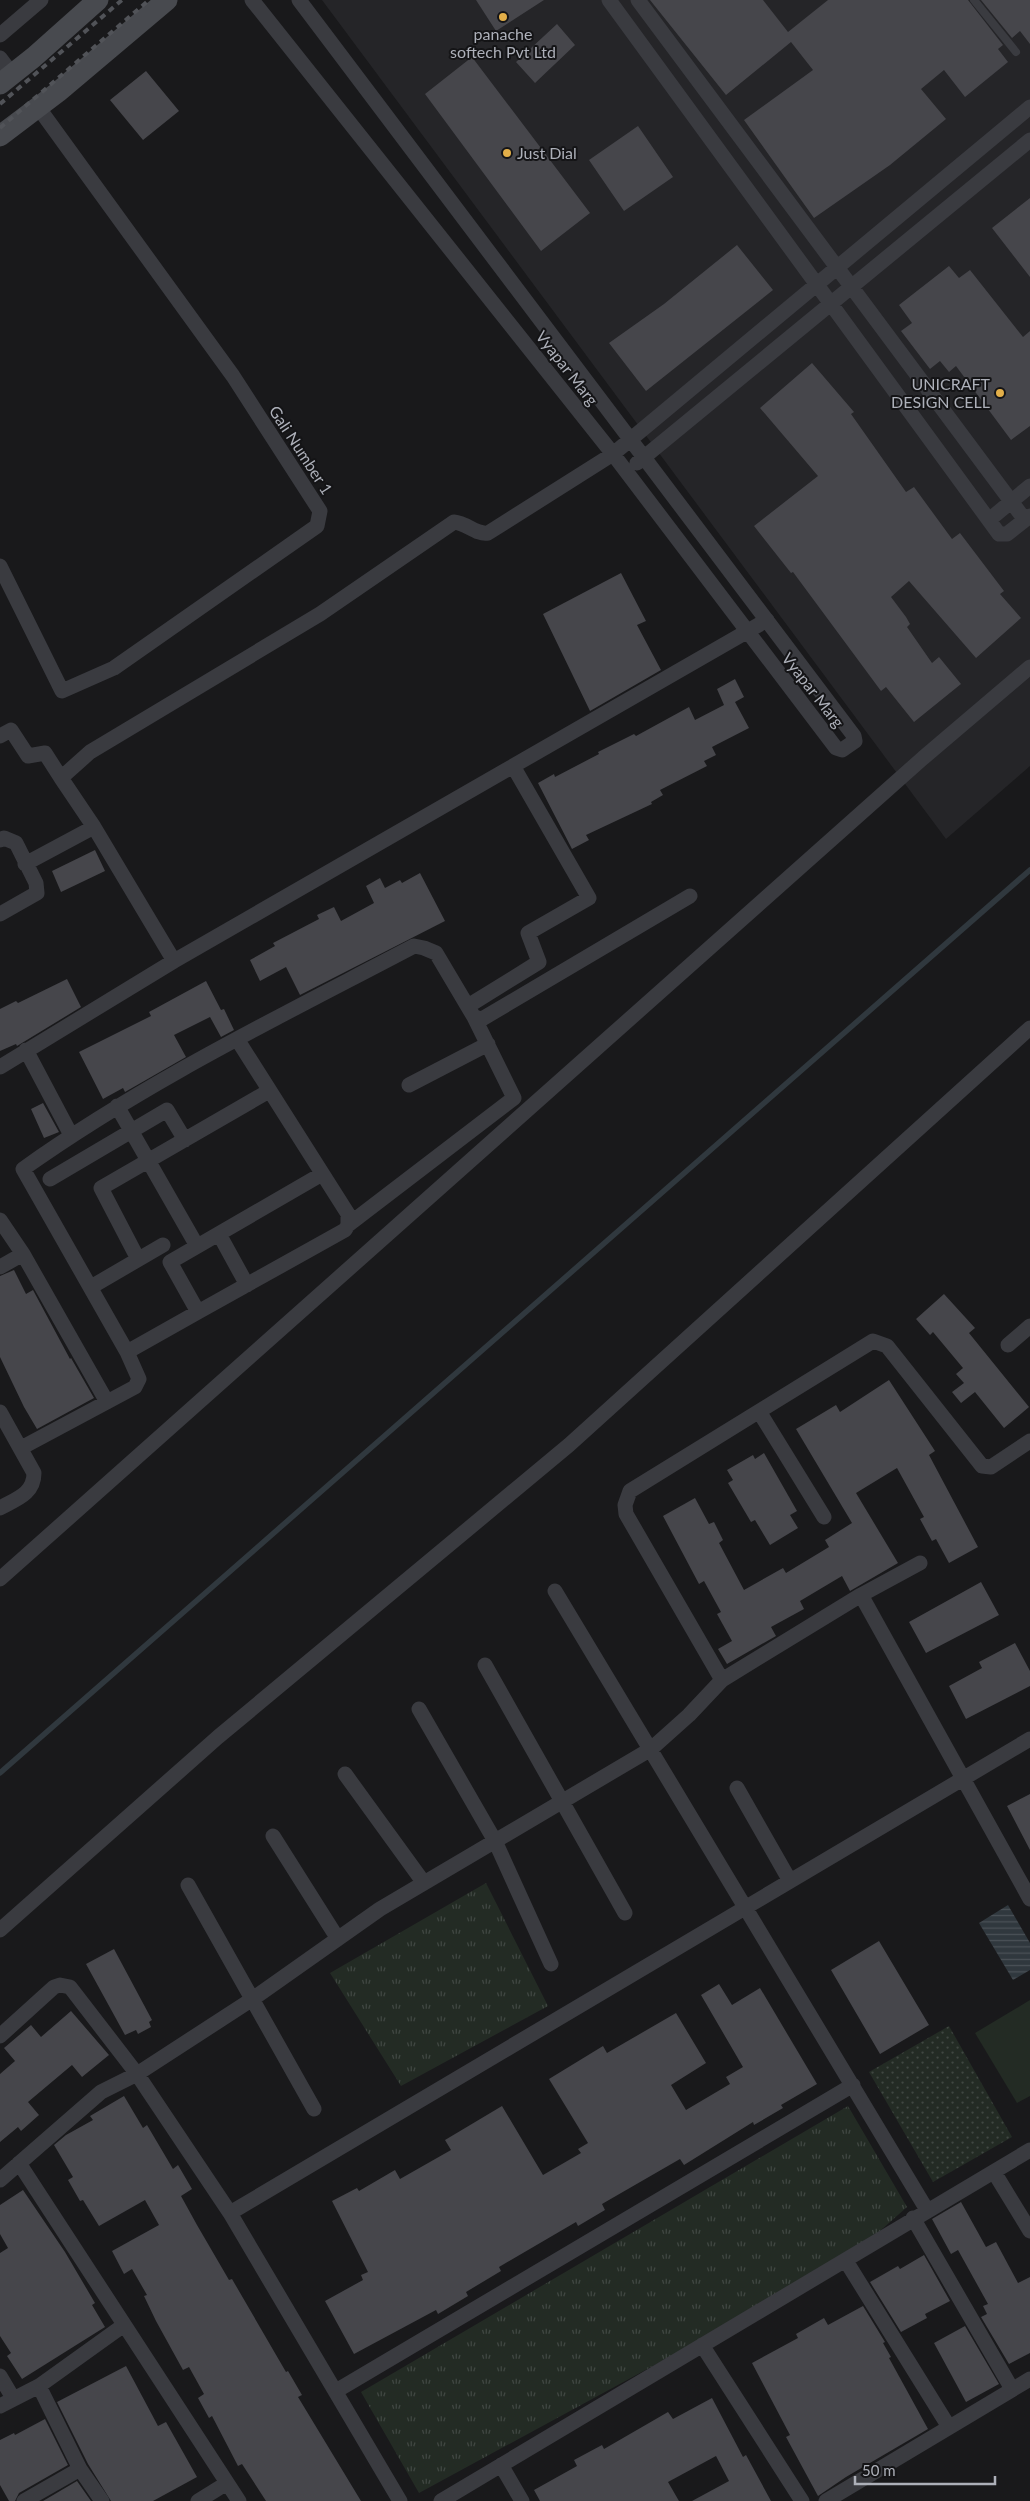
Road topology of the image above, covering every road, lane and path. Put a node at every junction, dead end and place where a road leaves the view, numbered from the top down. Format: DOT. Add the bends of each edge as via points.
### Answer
graph roads {
  1 [pos="41,0"];
  2 [pos="98,0"];
  3 [pos="167,0"];
  4 [pos="252,0"];
  5 [pos="299,0"];
  6 [pos="609,0"];
  7 [pos="638,0"];
  8 [pos="974,0"];
  9 [pos="0,36"];
  10 [pos="1016,52"];
  11 [pos="4,72"];
  12 [pos="38,107"];
  13 [pos="1030,107"];
  14 [pos="0,136"];
  15 [pos="1030,140"];
  16 [pos="836,267"];
  17 [pos="816,284"];
  18 [pos="851,287"];
  19 [pos="831,304"];
  20 [pos="629,438"];
  21 [pos="613,454"];
  22 [pos="644,457"];
  23 [pos="626,472"];
  24 [pos="1030,486"];
  25 [pos="1012,502"];
  26 [pos="1028,518"];
  27 [pos="989,520"];
  28 [pos="0,566"];
  29 [pos="767,620"];
  30 [pos="746,632"];
  31 [pos="1030,667"];
  32 [pos="0,736"];
  33 [pos="513,766"];
  34 [pos="61,778"];
  35 [pos="94,827"];
  36 [pos="0,840"];
  37 [pos="26,864"];
  38 [pos="690,896"];
  39 [pos="0,914"];
  40 [pos="174,961"];
  41 [pos="471,1011"];
  42 [pos="1030,1028"];
  43 [pos="237,1039"];
  44 [pos="488,1044"];
  45 [pos="26,1050"];
  46 [pos="0,1066"];
  47 [pos="409,1086"];
  48 [pos="269,1091"];
  49 [pos="117,1106"];
  50 [pos="131,1131"];
  51 [pos="71,1135"];
  52 [pos="185,1140"];
  53 [pos="148,1161"];
  54 [pos="322,1174"];
  55 [pos="50,1179"];
  56 [pos="0,1220"];
  57 [pos="348,1225"];
  58 [pos="219,1234"];
  59 [pos="163,1245"];
  60 [pos="197,1246"];
  61 [pos="23,1254"];
  62 [pos="138,1259"];
  63 [pos="0,1267"];
  64 [pos="247,1284"];
  65 [pos="91,1287"];
  66 [pos="198,1312"];
  67 [pos="1030,1326"];
  68 [pos="1008,1344"];
  69 [pos="127,1352"];
  70 [pos="107,1402"];
  71 [pos="0,1412"];
  72 [pos="760,1413"];
  73 [pos="1030,1441"];
  74 [pos="21,1448"];
  75 [pos="0,1508"];
  76 [pos="824,1516"];
  77 [pos="920,1563"];
  78 [pos="0,1579"];
  79 [pos="555,1591"];
  80 [pos="861,1595"];
  81 [pos="485,1665"];
  82 [pos="722,1680"];
  83 [pos="419,1709"];
  84 [pos="1030,1739"];
  85 [pos="651,1749"];
  86 [pos="345,1774"];
  87 [pos="963,1779"];
  88 [pos="737,1788"];
  89 [pos="562,1802"];
  90 [pos="273,1836"];
  91 [pos="495,1841"];
  92 [pos="790,1881"];
  93 [pos="424,1883"];
  94 [pos="188,1885"];
  95 [pos="1030,1899"];
  96 [pos="747,1907"];
  97 [pos="625,1913"];
  98 [pos="0,1930"];
  99 [pos="338,1939"];
  100 [pos="551,1964"];
  101 [pos="251,2000"];
  102 [pos="0,2036"];
  103 [pos="137,2074"];
  104 [pos="853,2085"];
  105 [pos="314,2109"];
  106 [pos="1030,2150"];
  107 [pos="19,2163"];
  108 [pos="994,2172"];
  109 [pos="0,2180"];
  110 [pos="927,2210"];
  111 [pos="230,2213"];
  112 [pos="913,2218"];
  113 [pos="1030,2231"];
  114 [pos="846,2261"];
  115 [pos="124,2325"];
  116 [pos="702,2345"];
  117 [pos="0,2376"];
  118 [pos="1030,2379"];
  119 [pos="39,2386"];
  120 [pos="1012,2389"];
  121 [pos="336,2391"];
  122 [pos="6,2402"];
  123 [pos="949,2427"];
  124 [pos="501,2465"];
  125 [pos="80,2468"];
  126 [pos="227,2483"];
  127 [pos="24,2501"];
  128 [pos="102,2501"];
  129 [pos="198,2501"];
  130 [pos="239,2501"];
  131 [pos="400,2501"];
  132 [pos="440,2501"];
  133 [pos="522,2501"];
  134 [pos="802,2501"];
  135 [pos="826,2501"];
  1 -- 9 [label="street"];
  2 -- 11 [label="main road"];
  3 -- 12 [label="main road"];
  4 -- 21 [label="street, Vyapar Marg"];
  5 -- 20 [label="street, Vyapar Marg"];
  6 -- 17 [label="street"];
  7 -- 16 [label="street"];
  8 -- 10 [label="lane"];
  12 -- 14 [label="main road"];
  12 -- 28 [label="street, Gali Number 1" via="233,376 320,515 317,526 114,668 62,691"];
  13 -- 16 [label="street"];
  15 -- 18 [label="street"];
  16 -- 17 [label="street"];
  16 -- 18 [label="street"];
  17 -- 19 [label="street"];
  17 -- 20 [label="street"];
  18 -- 19 [label="street"];
  18 -- 25 [label="street"];
  19 -- 22 [label="street"];
  19 -- 27 [label="street"];
  20 -- 21 [label="street"];
  20 -- 22 [label="street, Vyapar Marg"];
  21 -- 23 [label="street, Vyapar Marg"];
  21 -- 34 [label="street" via="488,533 454,522 320,614 90,752"];
  22 -- 23 [label="street"];
  22 -- 29 [label="street, Vyapar Marg"];
  23 -- 30 [label="street, Vyapar Marg"];
  24 -- 25 [label="street"];
  25 -- 26 [label="street"];
  25 -- 27 [label="street"];
  26 -- 27 [label="street" via="1004,535"];
  29 -- 30 [label="street"];
  29 -- 30 [label="street, Vyapar Marg" via="854,736 855,741 842,750 836,748"];
  30 -- 33 [label="street"];
  31 -- 78 [label="street" via="908,771"];
  32 -- 34 [label="street" via="11,730 28,756 44,753"];
  33 -- 40 [label="street"];
  33 -- 41 [label="street" via="589,898 528,933 539,962"];
  34 -- 35 [label="street"];
  35 -- 37 [label="street"];
  35 -- 40 [label="street"];
  36 -- 37 [label="street" via="4,838 16,844"];
  37 -- 39 [label="street" via="36,882 37,893"];
  38 -- 41 [label="street" via="486,1018"];
  40 -- 45 [label="street"];
  41 -- 43 [label="street" via="436,953 414,946"];
  41 -- 44 [label="street"];
  42 -- 98 [label="street" via="569,1446 218,1737"];
  43 -- 48 [label="street"];
  43 -- 49 [label="street"];
  44 -- 47 [label="street"];
  44 -- 57 [label="street" via="514,1098"];
  45 -- 46 [label="street"];
  45 -- 51 [label="street"];
  48 -- 52 [label="street"];
  48 -- 54 [label="street"];
  49 -- 50 [label="street"];
  49 -- 51 [label="street"];
  50 -- 52 [label="street" via="167,1110"];
  50 -- 53 [label="street"];
  50 -- 55 [label="street"];
  51 -- 65 [label="street" via="23,1170"];
  52 -- 53 [label="street"];
  53 -- 60 [label="street"];
  53 -- 62 [label="street" via="101,1188"];
  54 -- 57 [label="street" via="348,1214"];
  54 -- 58 [label="street"];
  56 -- 61 [label="street"];
  57 -- 64 [label="street" via="345,1230"];
  58 -- 60 [label="street"];
  58 -- 64 [label="street"];
  59 -- 62 [label="street"];
  60 -- 66 [label="street" via="170,1262"];
  61 -- 63 [label="street"];
  61 -- 70 [label="street"];
  62 -- 65 [label="street"];
  64 -- 66 [label="street"];
  65 -- 69 [label="street"];
  66 -- 69 [label="street"];
  67 -- 68 [label="street"];
  69 -- 70 [label="street" via="138,1375 138,1383"];
  70 -- 74 [label="street"];
  71 -- 74 [label="street"];
  72 -- 73 [label="street" via="873,1342 880,1342 887,1346 982,1466 991,1466"];
  72 -- 76 [label="street"];
  72 -- 82 [label="street" via="630,1492 625,1505 626,1514"];
  74 -- 75 [label="street" via="34,1473 33,1486 29,1492"];
  77 -- 80 [label="street"];
  79 -- 85 [label="street"];
  80 -- 82 [label="street"];
  80 -- 87 [label="street"];
  81 -- 89 [label="street"];
  82 -- 85 [label="street"];
  83 -- 91 [label="street"];
  84 -- 87 [label="street"];
  85 -- 89 [label="street"];
  85 -- 96 [label="street"];
  86 -- 93 [label="street"];
  87 -- 92 [label="street"];
  87 -- 95 [label="street"];
  88 -- 92 [label="street"];
  89 -- 91 [label="street"];
  89 -- 97 [label="street"];
  90 -- 99 [label="street"];
  91 -- 93 [label="street"];
  91 -- 100 [label="street"];
  92 -- 96 [label="street"];
  93 -- 99 [label="street"];
  94 -- 101 [label="street"];
  96 -- 104 [label="street"];
  96 -- 111 [label="street"];
  99 -- 101 [label="street"];
  101 -- 103 [label="street"];
  101 -- 105 [label="street"];
  102 -- 103 [label="street" via="54,1987 65,1985 70,1987"];
  103 -- 107 [label="street" via="101,2092"];
  103 -- 111 [label="street"];
  104 -- 110 [label="street"];
  104 -- 121 [label="street"];
  106 -- 108 [label="street"];
  107 -- 109 [label="street"];
  107 -- 115 [label="street"];
  108 -- 110 [label="street"];
  108 -- 113 [label="street"];
  110 -- 112 [label="street"];
  111 -- 121 [label="street"];
  112 -- 114 [label="street"];
  112 -- 120 [label="street"];
  114 -- 116 [label="street"];
  114 -- 123 [label="street"];
  115 -- 119 [label="street"];
  115 -- 126 [label="street"];
  116 -- 124 [label="street"];
  116 -- 134 [label="street"];
  117 -- 122 [label="street"];
  118 -- 120 [label="street"];
  119 -- 122 [label="street"];
  119 -- 125 [label="street"];
  120 -- 123 [label="street"];
  121 -- 131 [label="street"];
  123 -- 135 [label="street"];
  124 -- 132 [label="street"];
  124 -- 133 [label="street"];
  125 -- 127 [label="street"];
  125 -- 128 [label="street"];
  126 -- 129 [label="street"];
  126 -- 130 [label="street"];
}
